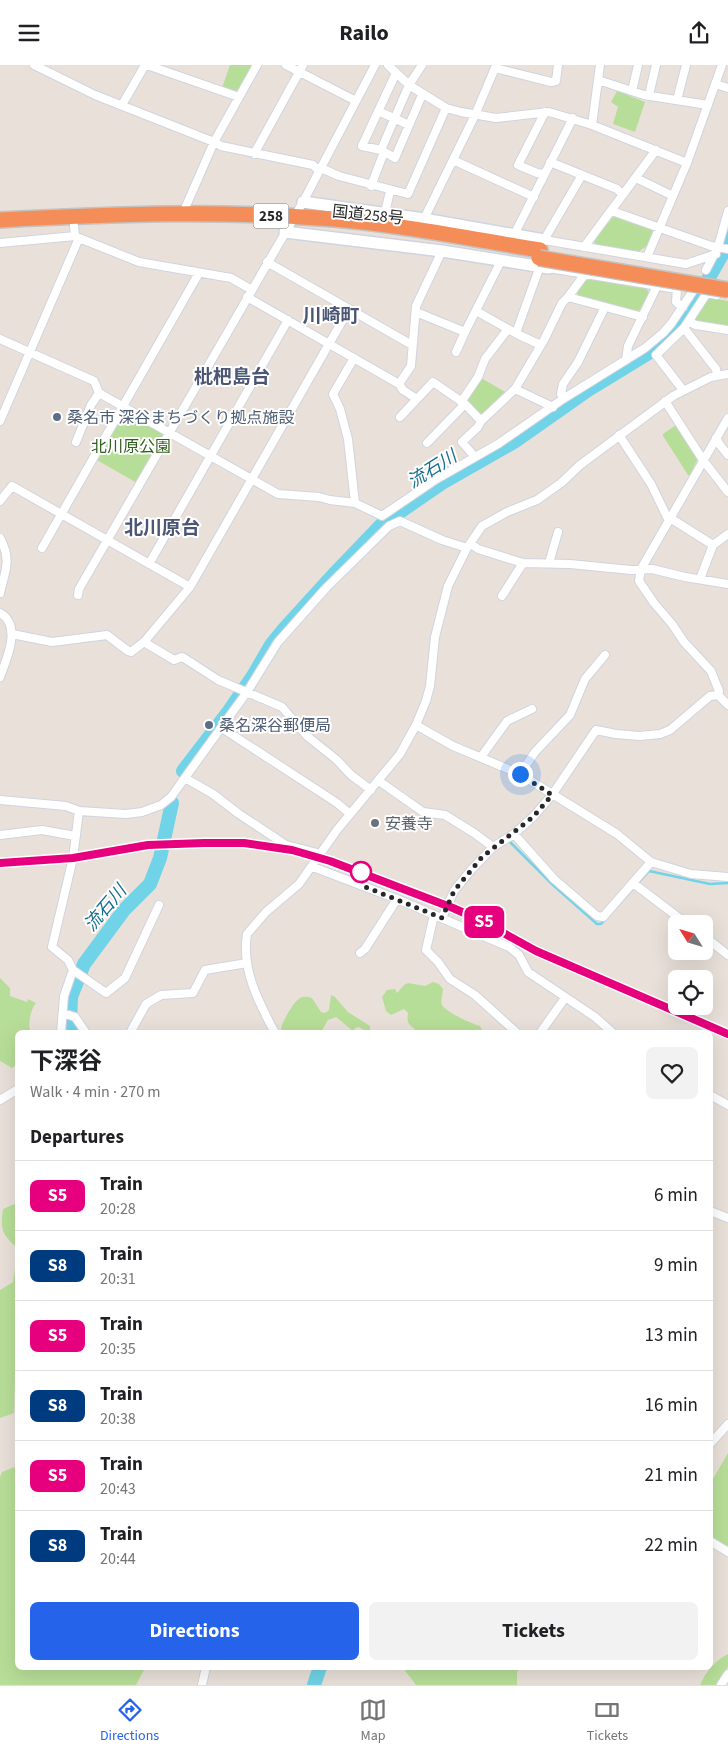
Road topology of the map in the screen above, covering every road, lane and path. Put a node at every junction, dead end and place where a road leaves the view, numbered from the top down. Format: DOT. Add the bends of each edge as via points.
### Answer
graph roads {
  1 [pos="34,65"];
  2 [pos="146,65"];
  3 [pos="257,65"];
  4 [pos="286,65"];
  5 [pos="375,65"];
  6 [pos="388,65"];
  7 [pos="422,65"];
  8 [pos="558,65"];
  9 [pos="600,65"];
  10 [pos="638,65"];
  11 [pos="656,65"];
  12 [pos="686,65"];
  13 [pos="722,65"];
  14 [pos="46,68"];
  15 [pos="301,69"];
  16 [pos="396,73"];
  17 [pos="598,81"];
  18 [pos="715,84"];
  19 [pos="409,85"];
  20 [pos="728,88"];
  21 [pos="632,91"];
  22 [pos="422,95"];
  23 [pos="649,95"];
  24 [pos="239,97"];
  25 [pos="677,100"];
  26 [pos="356,101"];
  27 [pos="122,105"];
  28 [pos="708,105"];
  29 [pos="446,108"];
  30 [pos="378,111"];
  31 [pos="545,112"];
  32 [pos="475,115"];
  33 [pos="572,118"];
  34 [pos="394,119"];
  35 [pos="409,125"];
  36 [pos="592,125"];
  37 [pos="214,142"];
  38 [pos="656,150"];
  39 [pos="382,151"];
  40 [pos="254,154"];
  41 [pos="453,160"];
  42 [pos="550,162"];
  43 [pos="687,163"];
  44 [pos="320,169"];
  45 [pos="544,174"];
  46 [pos="582,175"];
  47 [pos="636,178"];
  48 [pos="371,186"];
  49 [pos="390,191"];
  50 [pos="624,195"];
  51 [pos="673,196"];
  52 [pos="534,197"];
  53 [pos="304,202"];
  54 [pos="612,211"];
  55 [pos="728,211"];
  56 [pos="183,213"];
  57 [pos="385,213"];
  58 [pos="424,219"];
  59 [pos="0,220"];
  60 [pos="290,224"];
  61 [pos="660,228"];
  62 [pos="0,230"];
  63 [pos="76,233"];
  64 [pos="514,235"];
  65 [pos="0,243"];
  66 [pos="584,247"];
  67 [pos="722,249"];
  68 [pos="442,251"];
  69 [pos="542,256"];
  70 [pos="647,257"];
  71 [pos="501,261"];
  72 [pos="267,262"];
  73 [pos="706,270"];
  74 [pos="199,273"];
  75 [pos="585,274"];
  76 [pos="728,281"];
  77 [pos="658,286"];
  78 [pos="695,288"];
  79 [pos="252,290"];
  80 [pos="728,290"];
  81 [pos="247,297"];
  82 [pos="568,297"];
  83 [pos="728,297"];
  84 [pos="605,307"];
  85 [pos="683,307"];
  86 [pos="349,309"];
  87 [pos="476,311"];
  88 [pos="416,312"];
  89 [pos="643,317"];
  90 [pos="288,320"];
  91 [pos="686,325"];
  92 [pos="508,329"];
  93 [pos="728,331"];
  94 [pos="465,332"];
  95 [pos="516,333"];
  96 [pos="0,339"];
  97 [pos="329,343"];
  98 [pos="412,345"];
  99 [pos="541,345"];
  100 [pos="30,352"];
  101 [pos="456,352"];
  102 [pos="354,358"];
  103 [pos="626,360"];
  104 [pos="728,374"];
  105 [pos="718,375"];
  106 [pos="400,384"];
  107 [pos="514,389"];
  108 [pos="684,390"];
  109 [pos="99,393"];
  110 [pos="416,399"];
  111 [pos="563,399"];
  112 [pos="665,401"];
  113 [pos="463,403"];
  114 [pos="123,405"];
  115 [pos="553,407"];
  116 [pos="400,417"];
  117 [pos="728,417"];
  118 [pos="0,421"];
  119 [pos="481,421"];
  120 [pos="170,432"];
  121 [pos="619,435"];
  122 [pos="716,438"];
  123 [pos="76,442"];
  124 [pos="427,443"];
  125 [pos="211,455"];
  126 [pos="728,455"];
  127 [pos="475,457"];
  128 [pos="703,460"];
  129 [pos="252,478"];
  130 [pos="728,492"];
  131 [pos="0,501"];
  132 [pos="355,503"];
  133 [pos="61,515"];
  134 [pos="389,519"];
  135 [pos="670,519"];
  136 [pos="558,532"];
  137 [pos="728,535"];
  138 [pos="0,538"];
  139 [pos="108,541"];
  140 [pos="713,545"];
  141 [pos="469,546"];
  142 [pos="42,548"];
  143 [pos="523,563"];
  144 [pos="549,563"];
  145 [pos="149,564"];
  146 [pos="641,569"];
  147 [pos="700,579"];
  148 [pos="728,584"];
  149 [pos="190,587"];
  150 [pos="0,593"];
  151 [pos="78,595"];
  152 [pos="502,596"];
  153 [pos="0,613"];
  154 [pos="12,634"];
  155 [pos="144,642"];
  156 [pos="605,655"];
  157 [pos="0,677"];
  158 [pos="244,691"];
  159 [pos="718,695"];
  160 [pos="728,705"];
  161 [pos="532,709"];
  162 [pos="416,725"];
  163 [pos="222,728"];
  164 [pos="482,757"];
  165 [pos="520,774"];
  166 [pos="186,778"];
  167 [pos="379,781"];
  168 [pos="371,790"];
  169 [pos="552,795"];
  170 [pos="0,800"];
  171 [pos="78,811"];
  172 [pos="350,814"];
  173 [pos="514,834"];
  174 [pos="0,835"];
  175 [pos="75,836"];
  176 [pos="493,847"];
  177 [pos="321,854"];
  178 [pos="651,862"];
  179 [pos="313,867"];
  180 [pos="728,877"];
  181 [pos="633,883"];
  182 [pos="397,899"];
  183 [pos="159,905"];
  184 [pos="434,915"];
  185 [pos="675,915"];
  186 [pos="442,918"];
  187 [pos="713,943"];
  188 [pos="360,953"];
  189 [pos="728,955"];
  190 [pos="247,963"];
  191 [pos="73,970"];
  192 [pos="565,998"];
  193 [pos="63,1013"];
  194 [pos="61,1030"];
  195 [pos="84,1030"];
  196 [pos="132,1030"];
  197 [pos="274,1030"];
  198 [pos="514,1030"];
  199 [pos="542,1030"];
  200 [pos="609,1030"];
  201 [pos="15,1091"];
  202 [pos="713,1097"];
  203 [pos="0,1100"];
  204 [pos="728,1105"];
  205 [pos="713,1212"];
  206 [pos="728,1218"];
  207 [pos="728,1424"];
  208 [pos="713,1441"];
  209 [pos="713,1543"];
  210 [pos="728,1552"];
  211 [pos="205,1670"];
  212 [pos="728,1674"];
  213 [pos="202,1685"];
  214 [pos="722,1685"];
  1 -- 14 [label="street"];
  2 -- 24 [label="street"];
  2 -- 27 [label="street"];
  3 -- 24 [label="street"];
  4 -- 15 [label="street"];
  5 -- 26 [label="street"];
  6 -- 16 [label="street"];
  7 -- 19 [label="street"];
  8 -- 32 [label="street" via="556,81 551,82 494,68"];
  9 -- 17 [label="street"];
  10 -- 21 [label="street"];
  11 -- 23 [label="street"];
  12 -- 25 [label="street"];
  13 -- 18 [label="street"];
  14 -- 27 [label="street" via="95,95"];
  15 -- 26 [label="street"];
  15 -- 40 [label="street"];
  16 -- 19 [label="street"];
  16 -- 30 [label="street"];
  17 -- 21 [label="street"];
  17 -- 36 [label="street"];
  18 -- 20 [label="street"];
  18 -- 28 [label="street"];
  19 -- 22 [label="street"];
  19 -- 34 [label="street"];
  21 -- 23 [label="street"];
  22 -- 29 [label="street"];
  22 -- 35 [label="street"];
  23 -- 25 [label="street"];
  24 -- 37 [label="street"];
  25 -- 28 [label="street"];
  26 -- 44 [label="street"];
  27 -- 37 [label="street"];
  28 -- 43 [label="street"];
  29 -- 32 [label="street"];
  29 -- 49 [label="street" via="408,194"];
  30 -- 34 [label="street"];
  30 -- 39 [label="street" via="362,146"];
  31 -- 32 [label="street" via="496,118"];
  31 -- 33 [label="street"];
  31 -- 45 [label="street" via="518,165"];
  32 -- 41 [label="street"];
  33 -- 36 [label="street"];
  33 -- 42 [label="street"];
  34 -- 35 [label="street"];
  34 -- 39 [label="street"];
  35 -- 39 [label="street" via="395,158"];
  36 -- 38 [label="street"];
  37 -- 40 [label="street" via="221,147"];
  37 -- 56 [label="street"];
  38 -- 43 [label="street"];
  38 -- 47 [label="street"];
  39 -- 48 [label="street"];
  40 -- 44 [label="street"];
  41 -- 52 [label="street"];
  41 -- 58 [label="street"];
  42 -- 45 [label="street"];
  42 -- 46 [label="street"];
  43 -- 51 [label="street"];
  44 -- 48 [label="street"];
  44 -- 53 [label="street"];
  45 -- 52 [label="street"];
  46 -- 50 [label="street"];
  46 -- 69 [label="street"];
  47 -- 50 [label="street"];
  47 -- 51 [label="street"];
  48 -- 49 [label="street"];
  49 -- 57 [label="street"];
  50 -- 54 [label="street"];
  51 -- 61 [label="street"];
  52 -- 64 [label="street"];
  53 -- 57 [label="street"];
  53 -- 60 [label="street"];
  54 -- 61 [label="street"];
  54 -- 66 [label="street"];
  55 -- 67 [label="street"];
  56 -- 59 [label="highway, 国道258号 / 258"];
  56 -- 60 [label="highway, 国道258号 / 258"];
  57 -- 58 [label="street"];
  58 -- 64 [label="street"];
  60 -- 63 [label="highway, 国道258号 / 258" via="180,221"];
  60 -- 68 [label="street"];
  60 -- 69 [label="highway, 国道258号 / 258" via="383,224"];
  60 -- 72 [label="street"];
  61 -- 67 [label="street"];
  61 -- 70 [label="street"];
  62 -- 63 [label="highway, 国道258号 / 258"];
  63 -- 65 [label="street"];
  63 -- 74 [label="street" via="139,262"];
  63 -- 100 [label="street"];
  64 -- 69 [label="street"];
  66 -- 69 [label="street"];
  66 -- 70 [label="street"];
  67 -- 70 [label="street" via="686,265"];
  67 -- 73 [label="street"];
  68 -- 71 [label="street"];
  68 -- 88 [label="street"];
  69 -- 71 [label="street"];
  69 -- 75 [label="street"];
  69 -- 76 [label="highway, 国道258号 / 258"];
  69 -- 80 [label="highway, 国道258号 / 258, bridge"];
  69 -- 95 [label="street"];
  71 -- 87 [label="street"];
  72 -- 79 [label="street"];
  72 -- 86 [label="street"];
  74 -- 79 [label="street" via="231,278"];
  74 -- 114 [label="street"];
  75 -- 77 [label="street"];
  75 -- 82 [label="street"];
  77 -- 85 [label="street" via="677,289 676,302"];
  77 -- 89 [label="street"];
  78 -- 85 [label="street"];
  79 -- 81 [label="street"];
  81 -- 90 [label="street"];
  81 -- 120 [label="street"];
  82 -- 84 [label="street"];
  82 -- 99 [label="street"];
  83 -- 91 [label="street" via="707,293"];
  84 -- 89 [label="street"];
  84 -- 111 [label="street" via="578,362 563,384"];
  85 -- 103 [label="street" via="663,333"];
  86 -- 97 [label="street"];
  86 -- 98 [label="street"];
  87 -- 92 [label="street"];
  87 -- 94 [label="street"];
  88 -- 94 [label="street"];
  88 -- 98 [label="street"];
  89 -- 103 [label="street" via="628,346"];
  90 -- 97 [label="street"];
  90 -- 125 [label="street"];
  91 -- 93 [label="street"];
  91 -- 105 [label="street"];
  91 -- 108 [label="street" via="656,355"];
  92 -- 95 [label="street"];
  92 -- 113 [label="street" via="485,359"];
  94 -- 101 [label="street"];
  95 -- 99 [label="street"];
  96 -- 100 [label="street"];
  97 -- 102 [label="street"];
  97 -- 129 [label="street"];
  98 -- 106 [label="street" via="411,366"];
  99 -- 107 [label="street"];
  100 -- 109 [label="street" via="94,381"];
  100 -- 118 [label="street"];
  102 -- 106 [label="street"];
  102 -- 132 [label="street" via="333,394 348,439"];
  103 -- 111 [label="street"];
  104 -- 105 [label="street"];
  105 -- 108 [label="street"];
  106 -- 110 [label="street"];
  107 -- 115 [label="street"];
  107 -- 119 [label="street"];
  108 -- 112 [label="street"];
  109 -- 114 [label="street"];
  109 -- 123 [label="street"];
  110 -- 113 [label="street" via="433,382"];
  110 -- 116 [label="street"];
  111 -- 115 [label="street"];
  112 -- 121 [label="street"];
  112 -- 128 [label="street"];
  113 -- 119 [label="street"];
  113 -- 124 [label="street"];
  114 -- 120 [label="street"];
  114 -- 133 [label="street"];
  115 -- 127 [label="street"];
  117 -- 122 [label="street"];
  119 -- 127 [label="street" via="462,442"];
  120 -- 125 [label="street"];
  120 -- 139 [label="street"];
  121 -- 135 [label="street" via="652,484"];
  121 -- 141 [label="street" via="536,500 482,527"];
  122 -- 126 [label="street"];
  122 -- 128 [label="street"];
  125 -- 129 [label="street"];
  125 -- 145 [label="street"];
  127 -- 134 [label="street" via="430,483"];
  128 -- 130 [label="street"];
  128 -- 135 [label="street"];
  129 -- 132 [label="street" via="278,494"];
  129 -- 149 [label="street"];
  131 -- 133 [label="street" via="12,486"];
  132 -- 134 [label="street"];
  133 -- 139 [label="street"];
  133 -- 142 [label="street"];
  134 -- 141 [label="street" via="442,540"];
  134 -- 158 [label="street" via="278,642"];
  135 -- 140 [label="street"];
  135 -- 146 [label="street"];
  136 -- 144 [label="street"];
  137 -- 140 [label="street"];
  138 -- 150 [label="street" via="7,550"];
  139 -- 145 [label="street"];
  139 -- 151 [label="street"];
  140 -- 147 [label="street"];
  141 -- 143 [label="street"];
  141 -- 162 [label="street" via="448,586 432,655 430,686"];
  143 -- 144 [label="street"];
  143 -- 152 [label="street"];
  144 -- 146 [label="street"];
  145 -- 149 [label="street"];
  146 -- 147 [label="street"];
  146 -- 159 [label="street" via="639,581 710,671"];
  147 -- 148 [label="street"];
  149 -- 155 [label="street"];
  153 -- 154 [label="street" via="11,623"];
  154 -- 155 [label="street" via="52,641 107,635 128,651"];
  154 -- 157 [label="street"];
  155 -- 158 [label="street" via="174,660 184,657 218,680"];
  156 -- 165 [label="street" via="585,679 570,715 535,752"];
  158 -- 163 [label="street"];
  158 -- 168 [label="street" via="282,707 307,736"];
  159 -- 160 [label="street"];
  159 -- 169 [label="street" via="710,696 670,730 660,734 616,735 596,730"];
  161 -- 164 [label="street" via="507,721"];
  162 -- 164 [label="street" via="453,746"];
  162 -- 167 [label="street" via="400,754"];
  163 -- 166 [label="street"];
  163 -- 172 [label="street"];
  164 -- 165 [label="street"];
  165 -- 169 [label="street"];
  166 -- 171 [label="street" via="161,805 142,812"];
  166 -- 177 [label="street" via="286,845"];
  167 -- 168 [label="street"];
  167 -- 176 [label="street" via="423,812 445,815"];
  168 -- 172 [label="street"];
  169 -- 173 [label="street"];
  169 -- 178 [label="street" via="617,834"];
  170 -- 171 [label="street" via="66,806"];
  171 -- 175 [label="street"];
  172 -- 177 [label="street"];
  173 -- 176 [label="street"];
  173 -- 181 [label="street" via="554,879 597,916 603,917"];
  174 -- 175 [label="street" via="42,830"];
  175 -- 191 [label="street" via="73,858 52,947 68,960"];
  176 -- 186 [label="street" via="454,891"];
  177 -- 179 [label="street"];
  178 -- 180 [label="street" via="691,874"];
  178 -- 181 [label="street"];
  179 -- 182 [label="street"];
  179 -- 190 [label="street" via="300,884 250,929 246,940"];
  181 -- 185 [label="street"];
  182 -- 184 [label="street"];
  182 -- 188 [label="street"];
  183 -- 191 [label="street" via="125,977 106,993"];
  184 -- 186 [label="street"];
  184 -- 198 [label="street" via="426,950 450,979 475,995"];
  186 -- 192 [label="street" via="508,947 519,955 528,972"];
  187 -- 189 [label="street"];
  190 -- 196 [label="street" via="205,970 193,993 161,995 146,1004"];
  190 -- 197 [label="street" via="250,981"];
  191 -- 193 [label="street" via="64,996"];
  192 -- 199 [label="street"];
  192 -- 200 [label="street"];
  193 -- 194 [label="street"];
  193 -- 195 [label="street" via="75,1017"];
  201 -- 203 [label="street"];
  202 -- 204 [label="street"];
  205 -- 206 [label="street"];
  207 -- 208 [label="street"];
  209 -- 210 [label="street"];
  211 -- 213 [label="street"];
  212 -- 214 [label="street"];
}
